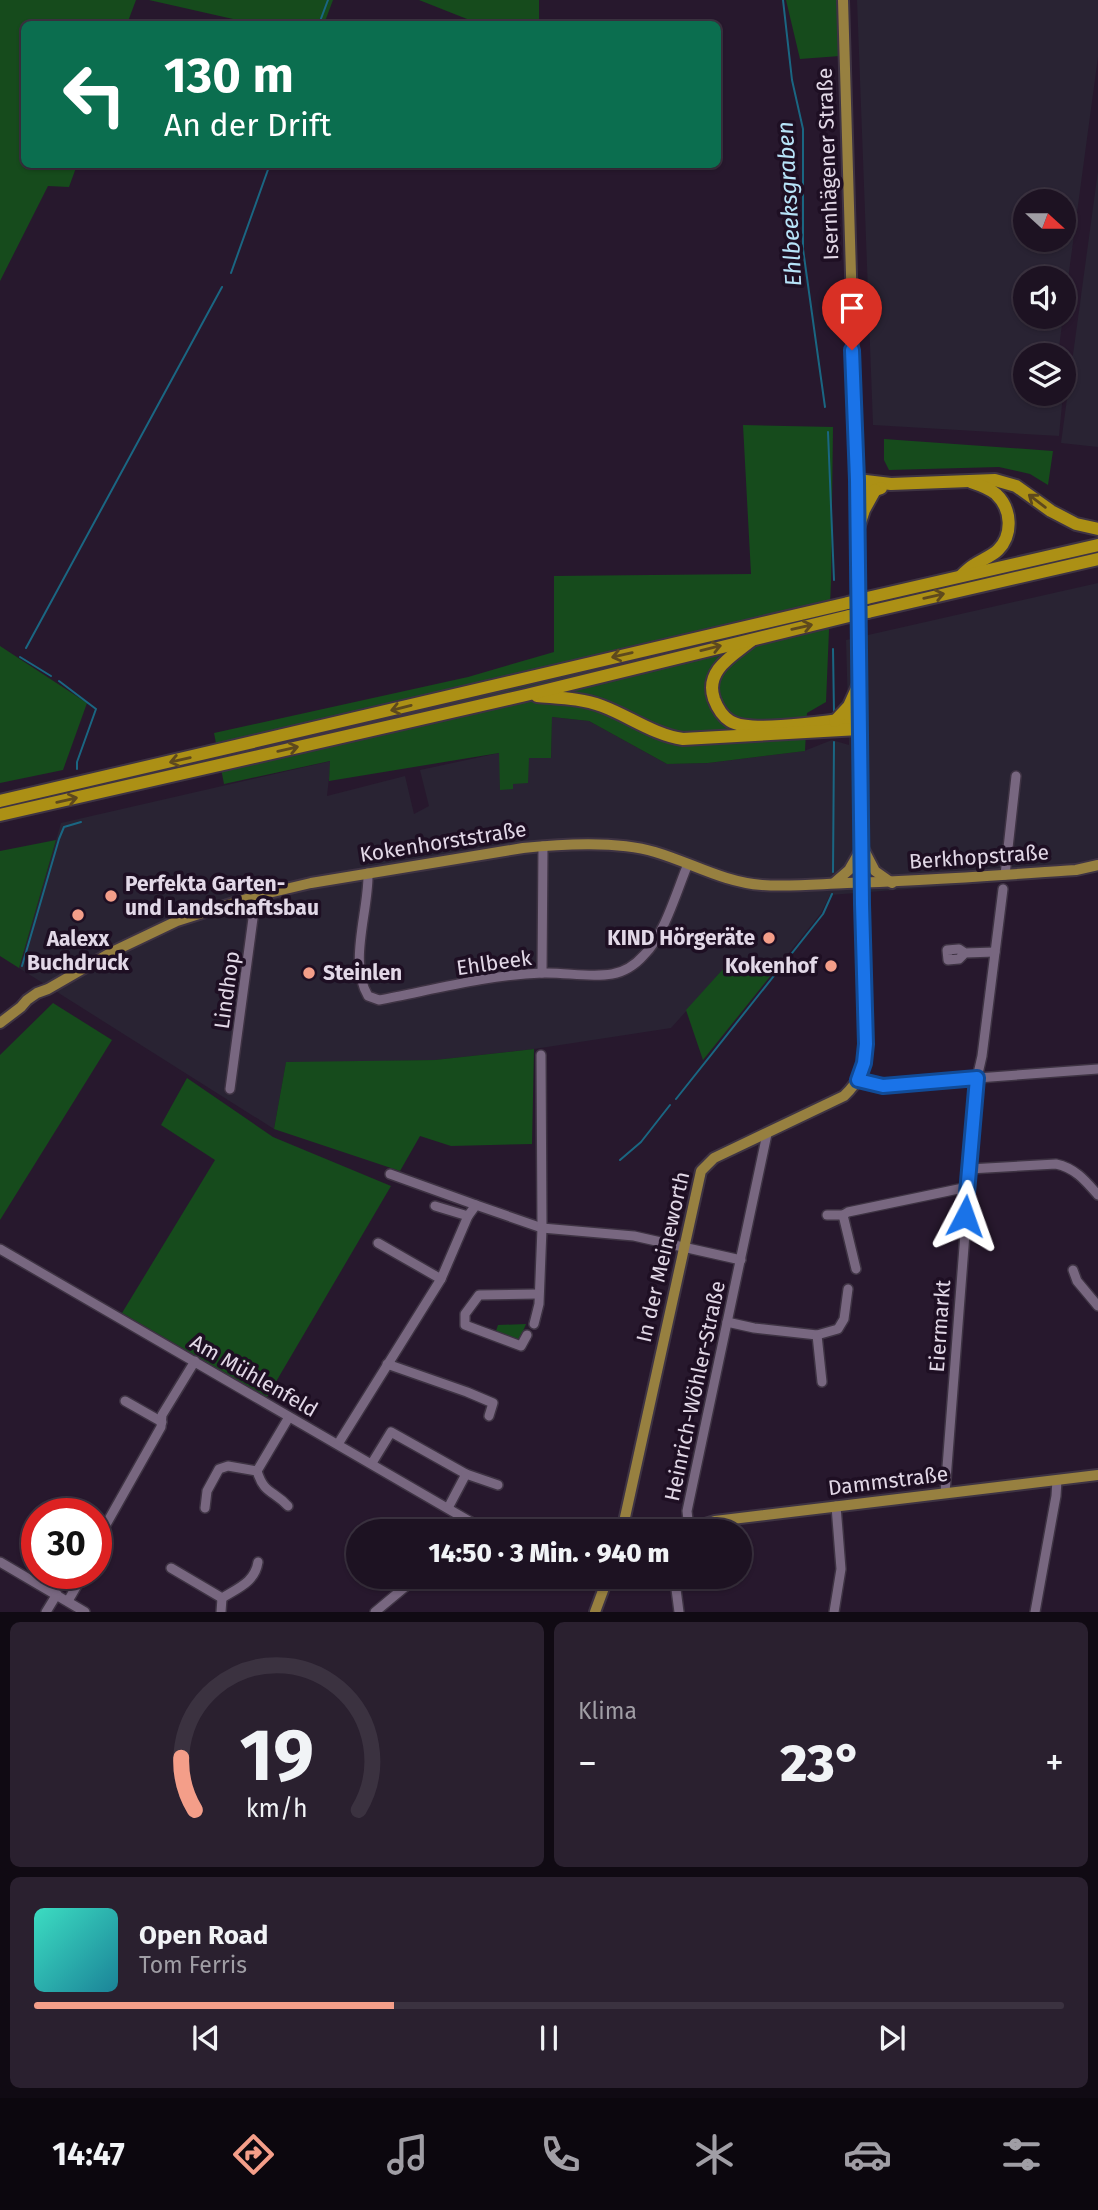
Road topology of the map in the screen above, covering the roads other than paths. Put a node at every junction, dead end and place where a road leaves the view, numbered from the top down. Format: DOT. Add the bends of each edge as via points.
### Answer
graph roads {
  1 [pos="844,0"];
  2 [pos="970,481"];
  3 [pos="891,484"];
  4 [pos="857,485"];
  5 [pos="875,490"];
  6 [pos="858,528"];
  7 [pos="1098,529"];
  8 [pos="1098,545"];
  9 [pos="1098,559"];
  10 [pos="961,576"];
  11 [pos="755,637"];
  12 [pos="859,684"];
  13 [pos="526,695"];
  14 [pos="835,721"];
  15 [pos="860,723"];
  16 [pos="1016,776"];
  17 [pos="0,801"];
  18 [pos="0,815"];
  19 [pos="543,846"];
  20 [pos="861,846"];
  21 [pos="688,864"];
  22 [pos="1098,865"];
  23 [pos="368,873"];
  24 [pos="1005,875"];
  25 [pos="834,883"];
  26 [pos="862,883"];
  27 [pos="892,883"];
  28 [pos="1003,889"];
  29 [pos="256,896"];
  30 [pos="965,953"];
  31 [pos="995,953"];
  32 [pos="542,973"];
  33 [pos="0,1023"];
  34 [pos="541,1055"];
  35 [pos="1098,1069"];
  36 [pos="977,1078"];
  37 [pos="858,1080"];
  38 [pos="230,1089"];
  39 [pos="767,1133"];
  40 [pos="969,1170"];
  41 [pos="390,1174"];
  42 [pos="968,1187"];
  43 [pos="1098,1195"];
  44 [pos="476,1205"];
  45 [pos="435,1206"];
  46 [pos="827,1215"];
  47 [pos="468,1216"];
  48 [pos="843,1216"];
  49 [pos="542,1228"];
  50 [pos="378,1243"];
  51 [pos="682,1248"];
  52 [pos="0,1249"];
  53 [pos="741,1260"];
  54 [pos="856,1269"];
  55 [pos="1073,1270"];
  56 [pos="441,1279"];
  57 [pos="848,1289"];
  58 [pos="538,1294"];
  59 [pos="1098,1306"];
  60 [pos="727,1322"];
  61 [pos="534,1324"];
  62 [pos="527,1335"];
  63 [pos="817,1335"];
  64 [pos="195,1361"];
  65 [pos="387,1364"];
  66 [pos="822,1382"];
  67 [pos="125,1401"];
  68 [pos="489,1416"];
  69 [pos="289,1417"];
  70 [pos="162,1422"];
  71 [pos="338,1444"];
  72 [pos="372,1463"];
  73 [pos="257,1471"];
  74 [pos="467,1474"];
  75 [pos="1098,1475"];
  76 [pos="1057,1480"];
  77 [pos="498,1485"];
  78 [pos="945,1493"];
  79 [pos="288,1506"];
  80 [pos="836,1506"];
  81 [pos="205,1508"];
  82 [pos="448,1508"];
  83 [pos="112,1513"];
  84 [pos="462,1519"];
  85 [pos="625,1519"];
  86 [pos="687,1519"];
  87 [pos="731,1519"];
  88 [pos="0,1562"];
  89 [pos="258,1562"];
  90 [pos="171,1568"];
  91 [pos="75,1589"];
  92 [pos="403,1589"];
  93 [pos="603,1589"];
  94 [pos="676,1589"];
  95 [pos="57,1594"];
  96 [pos="222,1598"];
  97 [pos="68,1601"];
  98 [pos="46,1612"];
  99 [pos="86,1612"];
  100 [pos="221,1612"];
  101 [pos="375,1612"];
  102 [pos="594,1612"];
  103 [pos="679,1612"];
  104 [pos="834,1612"];
  105 [pos="1035,1612"];
  1 -- 4 [label="main road, Isernhägener Straße"];
  2 -- 3 [label="highway"];
  7 -- 2 [label="highway, one-way" via="1051,511 1016,486 995,480"];
  2 -- 10 [label="highway" via="999,497 1009,528 997,551"];
  3 -- 4 [label="highway" via="873,481"];
  3 -- 5 [label="highway"];
  4 -- 5 [label="highway"];
  4 -- 6 [label="main road, Isernhägener Straße"];
  5 -- 6 [label="highway"];
  6 -- 12 [label="main road, Isernhägener Straße"];
  8 -- 10 [label="highway"];
  11 -- 9 [label="highway, one-way, bridge"];
  10 -- 17 [label="highway, one-way, bridge"];
  13 -- 11 [label="highway, one-way"];
  11 -- 14 [label="highway" via="727,658 715,674 713,694 724,716 747,727"];
  12 -- 14 [label="highway" via="849,706"];
  12 -- 15 [label="main road, Isernhägener Straße"];
  13 -- 15 [label="highway" via="585,701 683,739"];
  18 -- 13 [label="highway, one-way"];
  14 -- 15 [label="highway"];
  15 -- 20 [label="main road, Isernhägener Straße"];
  16 -- 24 [label="street"];
  19 -- 21 [label="main road, Kokenhorststraße" via="627,846"];
  19 -- 23 [label="main road, Kokenhorststraße"];
  19 -- 32 [label="street"];
  20 -- 25 [label="main road" via="849,870"];
  20 -- 26 [label="main road, Isernhägener Straße"];
  20 -- 27 [label="main road" via="875,871"];
  21 -- 25 [label="main road, Kokenhorststraße" via="754,884"];
  21 -- 32 [label="street, Ehlbeek" via="657,939 632,965 613,974"];
  22 -- 24 [label="main road, Berkhopstraße"];
  23 -- 29 [label="main road, Kokenhorststraße"];
  23 -- 32 [label="street, Ehlbeek" via="360,947 368,996 379,1000"];
  24 -- 27 [label="main road, Berkhopstraße"];
  25 -- 26 [label="main road, Kokenhorststraße"];
  26 -- 27 [label="main road, Berkhopstraße"];
  26 -- 37 [label="main road, Isernhägener Straße" via="866,1054"];
  28 -- 31 [label="street, Eiermarkt"];
  29 -- 33 [label="main road, Kokenhorststraße" via="177,921 112,951"];
  29 -- 38 [label="street, Lindhop"];
  30 -- 31 [label="street"];
  31 -- 36 [label="street, Eiermarkt"];
  34 -- 49 [label="street"];
  35 -- 36 [label="street"];
  36 -- 37 [label="street" via="883,1086"];
  36 -- 40 [label="street, Eiermarkt"];
  37 -- 39 [label="main road, In der Meineworth" via="844,1096"];
  39 -- 51 [label="main road, In der Meineworth" via="714,1158 701,1171"];
  39 -- 53 [label="street, Heinrich-Wöhler-Straße"];
  40 -- 42 [label="street, Eiermarkt"];
  40 -- 43 [label="street" via="1067,1166"];
  41 -- 44 [label="street, Heinrich-Wöhler-Straße"];
  42 -- 48 [label="street"];
  42 -- 78 [label="street, Eiermarkt"];
  44 -- 47 [label="street"];
  44 -- 49 [label="street, Heinrich-Wöhler-Straße"];
  45 -- 47 [label="street"];
  46 -- 48 [label="street"];
  47 -- 56 [label="street"];
  48 -- 54 [label="street"];
  49 -- 51 [label="street, Heinrich-Wöhler-Straße" via="634,1237"];
  49 -- 58 [label="street"];
  50 -- 56 [label="street"];
  51 -- 53 [label="street, Heinrich-Wöhler-Straße"];
  51 -- 85 [label="main road, In der Meineworth"];
  52 -- 64 [label="street, Am Mühlenfeld"];
  53 -- 60 [label="street, Heinrich-Wöhler-Straße"];
  55 -- 59 [label="street"];
  56 -- 65 [label="street"];
  57 -- 63 [label="street" via="838,1329"];
  58 -- 61 [label="street"];
  58 -- 62 [label="street" via="479,1295 465,1314 465,1325 521,1346"];
  60 -- 63 [label="street"];
  60 -- 86 [label="street, Heinrich-Wöhler-Straße"];
  63 -- 66 [label="street"];
  64 -- 69 [label="street, Am Mühlenfeld"];
  64 -- 70 [label="street"];
  65 -- 68 [label="street" via="493,1403"];
  65 -- 71 [label="street"];
  67 -- 70 [label="street"];
  69 -- 71 [label="street, Am Mühlenfeld"];
  69 -- 73 [label="street"];
  70 -- 83 [label="street"];
  71 -- 72 [label="street, Am Mühlenfeld"];
  72 -- 74 [label="street" via="391,1432"];
  72 -- 82 [label="street, Am Mühlenfeld"];
  73 -- 79 [label="street" via="265,1490"];
  73 -- 81 [label="street" via="228,1465 219,1469 207,1491"];
  74 -- 77 [label="street"];
  74 -- 82 [label="street"];
  75 -- 76 [label="main road, Dammstraße"];
  76 -- 78 [label="main road, Dammstraße"];
  76 -- 105 [label="street"];
  78 -- 80 [label="main road, Dammstraße"];
  80 -- 87 [label="main road, Dammstraße"];
  80 -- 104 [label="street" via="841,1569"];
  82 -- 84 [label="street, Am Mühlenfeld"];
  88 -- 95 [label="street"];
  89 -- 96 [label="street" via="253,1578"];
  90 -- 96 [label="street"];
  91 -- 97 [label="street"];
  92 -- 101 [label="street"];
  93 -- 102 [label="main road"];
  94 -- 103 [label="street"];
  95 -- 97 [label="street"];
  95 -- 98 [label="street"];
  96 -- 100 [label="street"];
  97 -- 99 [label="street"];
}
